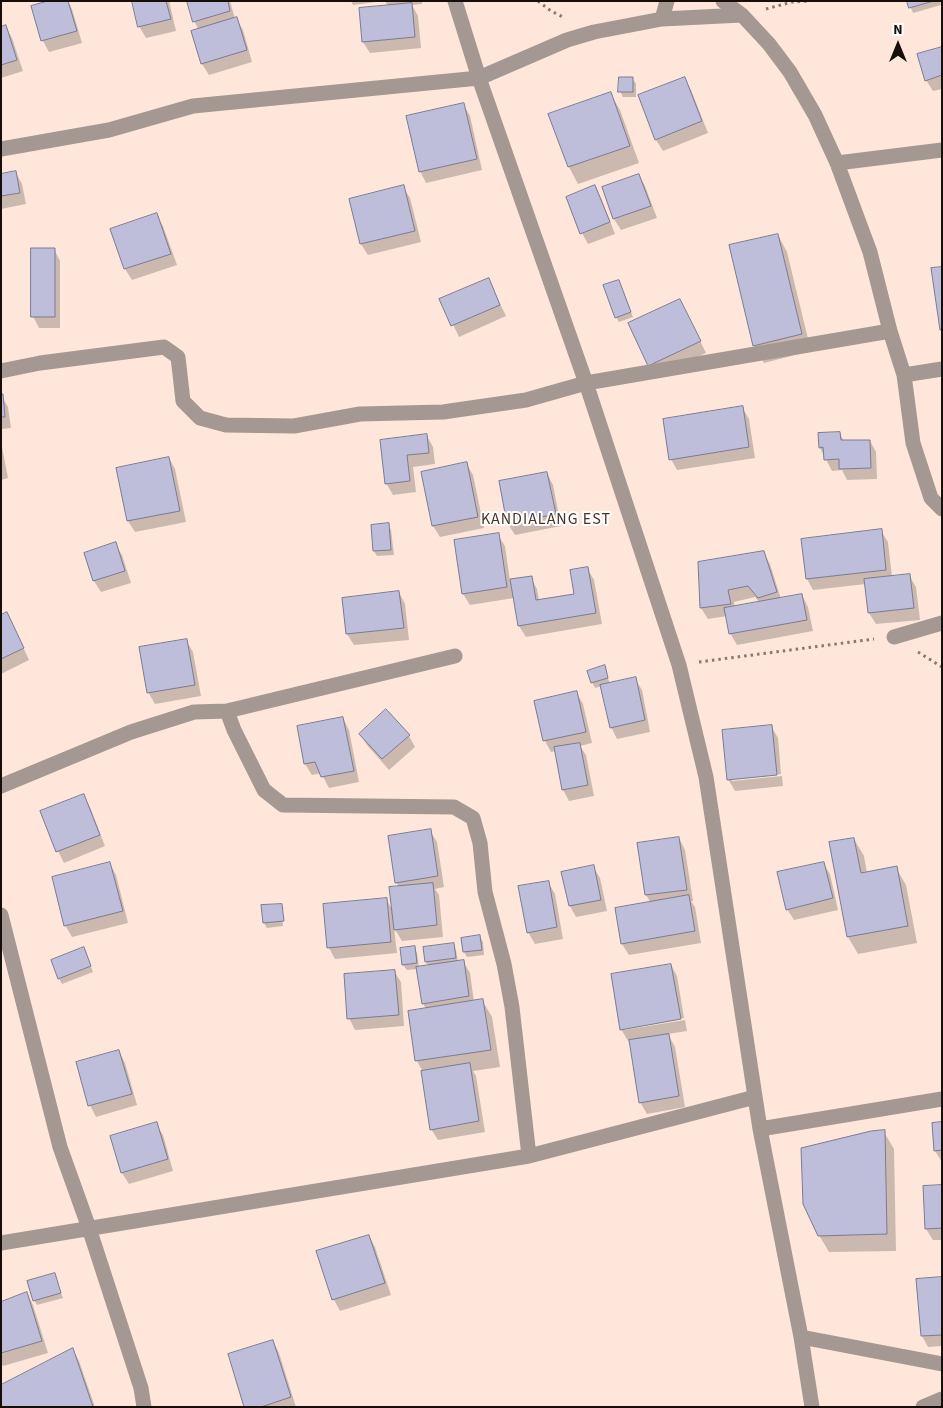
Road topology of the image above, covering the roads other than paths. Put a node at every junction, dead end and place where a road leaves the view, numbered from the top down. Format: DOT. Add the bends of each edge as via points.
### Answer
graph roads {
  1 [pos="456,1"];
  2 [pos="667,1"];
  3 [pos="723,1"];
  4 [pos="742,16"];
  5 [pos="662,19"];
  6 [pos="479,78"];
  7 [pos="1,149"];
  8 [pos="942,150"];
  9 [pos="837,163"];
  10 [pos="890,331"];
  11 [pos="942,369"];
  12 [pos="1,371"];
  13 [pos="904,375"];
  14 [pos="586,383"];
  15 [pos="942,509"];
  16 [pos="942,623"];
  17 [pos="894,637"];
  18 [pos="455,656"];
  19 [pos="227,711"];
  20 [pos="1,786"];
  21 [pos="1,915"];
  22 [pos="755,1096"];
  23 [pos="942,1099"];
  24 [pos="760,1129"];
  25 [pos="529,1156"];
  26 [pos="89,1228"];
  27 [pos="1,1243"];
  28 [pos="801,1337"];
  29 [pos="942,1364"];
  30 [pos="942,1399"];
  31 [pos="144,1407"];
  32 [pos="812,1407"];
  33 [pos="923,1407"];
  1 -- 6 [label="street"];
  2 -- 5 [label="street"];
  3 -- 4 [label="street"];
  4 -- 5 [label="street"];
  4 -- 9 [label="street" via="770,44 790,72"];
  5 -- 6 [label="street" via="567,40"];
  6 -- 7 [label="street" via="193,106 109,130"];
  6 -- 14 [label="street"];
  8 -- 9 [label="street"];
  9 -- 10 [label="street" via="870,252"];
  10 -- 13 [label="street"];
  10 -- 14 [label="street"];
  11 -- 13 [label="street"];
  12 -- 14 [label="street" via="164,347 178,357 184,401 200,418 226,425 294,426 360,414 443,412 526,400"];
  13 -- 15 [label="street" via="913,443 931,498"];
  14 -- 22 [label="street" via="679,664 706,777"];
  16 -- 17 [label="street"];
  18 -- 19 [label="street"];
  19 -- 20 [label="street" via="194,712 131,732"];
  19 -- 25 [label="street" via="264,790 284,805 454,807 473,818 480,843 485,892 512,1007"];
  21 -- 26 [label="street" via="60,1147"];
  22 -- 24 [label="street"];
  22 -- 25 [label="street"];
  23 -- 24 [label="street"];
  24 -- 28 [label="street"];
  25 -- 26 [label="street"];
  26 -- 27 [label="street"];
  26 -- 31 [label="street"];
  28 -- 29 [label="street"];
  28 -- 32 [label="street"];
  30 -- 33 [label="street"];
}
